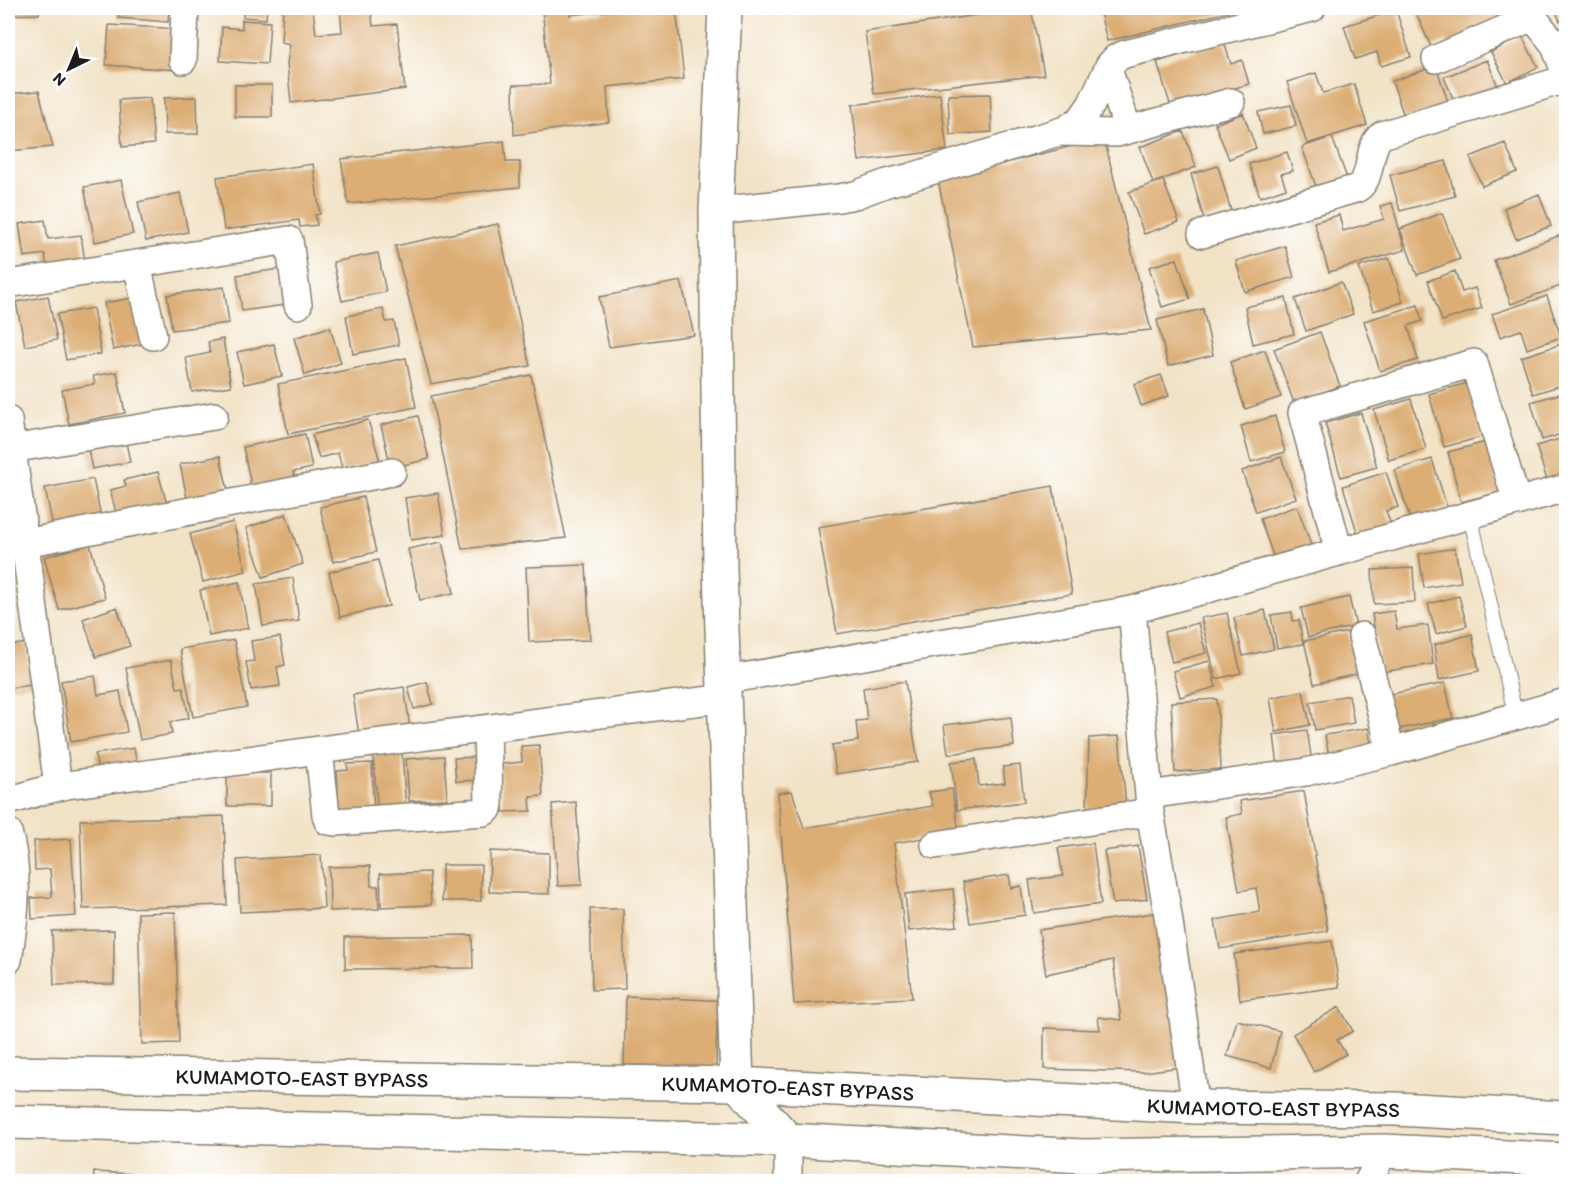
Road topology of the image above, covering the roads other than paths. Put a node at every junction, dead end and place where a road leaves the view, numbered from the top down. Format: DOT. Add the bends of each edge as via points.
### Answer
graph roads {
  1 [pos="185,8"];
  2 [pos="725,8"];
  3 [pos="1312,8"];
  4 [pos="1529,12"];
  5 [pos="1436,59"];
  6 [pos="183,60"];
  7 [pos="1108,69"];
  8 [pos="1566,77"];
  9 [pos="1231,102"];
  10 [pos="1128,129"];
  11 [pos="1059,132"];
  12 [pos="716,211"];
  13 [pos="1202,234"];
  14 [pos="137,264"];
  15 [pos="8,284"];
  16 [pos="298,305"];
  17 [pos="153,336"];
  18 [pos="214,416"];
  19 [pos="9,431"];
  20 [pos="392,472"];
  21 [pos="1566,488"];
  22 [pos="1517,502"];
  23 [pos="1470,515"];
  24 [pos="24,543"];
  25 [pos="1339,552"];
  26 [pos="18,575"];
  27 [pos="1132,610"];
  28 [pos="1362,636"];
  29 [pos="725,689"];
  30 [pos="1566,702"];
  31 [pos="1516,718"];
  32 [pos="487,729"];
  33 [pos="319,750"];
  34 [pos="1391,752"];
  35 [pos="58,786"];
  36 [pos="8,801"];
  37 [pos="1149,803"];
  38 [pos="8,832"];
  39 [pos="935,845"];
  40 [pos="8,960"];
  41 [pos="8,1073"];
  42 [pos="737,1084"];
  43 [pos="1196,1107"];
  44 [pos="1566,1118"];
  45 [pos="8,1122"];
  46 [pos="788,1140"];
  47 [pos="1384,1151"];
  48 [pos="1566,1160"];
  49 [pos="788,1182"];
  50 [pos="1368,1182"];
  1 -- 6 [label="street"];
  2 -- 12 [label="main road"];
  3 -- 7 [label="street" via="1125,54"];
  4 -- 5 [label="street"];
  4 -- 8 [label="street" via="1554,44"];
  7 -- 10 [label="street"];
  7 -- 11 [label="street" via="1081,119"];
  8 -- 13 [label="street" via="1382,135 1374,146 1365,182 1358,188"];
  9 -- 10 [label="street"];
  10 -- 11 [label="street" via="1117,133"];
  11 -- 12 [label="street" via="847,196"];
  12 -- 29 [label="main road"];
  14 -- 15 [label="street"];
  14 -- 16 [label="street" via="289,240"];
  14 -- 17 [label="street"];
  18 -- 19 [label="street"];
  19 -- 24 [label="street"];
  20 -- 24 [label="street"];
  21 -- 22 [label="street"];
  22 -- 23 [label="street"];
  22 -- 25 [label="street" via="1474,363 1302,413"];
  23 -- 25 [label="street"];
  23 -- 31 [label="lane"];
  24 -- 26 [label="street"];
  25 -- 27 [label="street"];
  26 -- 35 [label="street"];
  27 -- 29 [label="street"];
  27 -- 37 [label="street"];
  28 -- 34 [label="street"];
  29 -- 32 [label="street"];
  29 -- 42 [label="main road"];
  30 -- 31 [label="street"];
  31 -- 34 [label="street"];
  32 -- 33 [label="street"];
  32 -- 33 [label="street" via="489,804 484,812 328,821"];
  33 -- 35 [label="street"];
  34 -- 37 [label="street"];
  35 -- 36 [label="street"];
  37 -- 39 [label="street"];
  37 -- 43 [label="street"];
  38 -- 40 [label="street" via="16,873"];
  41 -- 42 [label="main road, KUMAMOTO-EAST BYPASS"];
  42 -- 43 [label="main road, KUMAMOTO-EAST BYPASS"];
  42 -- 46 [label="main road"];
  43 -- 44 [label="main road, KUMAMOTO-EAST BYPASS" via="1396,1109"];
  45 -- 46 [label="main road, KUMAMOTO-EAST BYPASS"];
  46 -- 47 [label="main road, KUMAMOTO-EAST BYPASS" via="1083,1156"];
  46 -- 49 [label="street"];
  47 -- 48 [label="main road, KUMAMOTO-EAST BYPASS"];
  47 -- 50 [label="street"];
}
